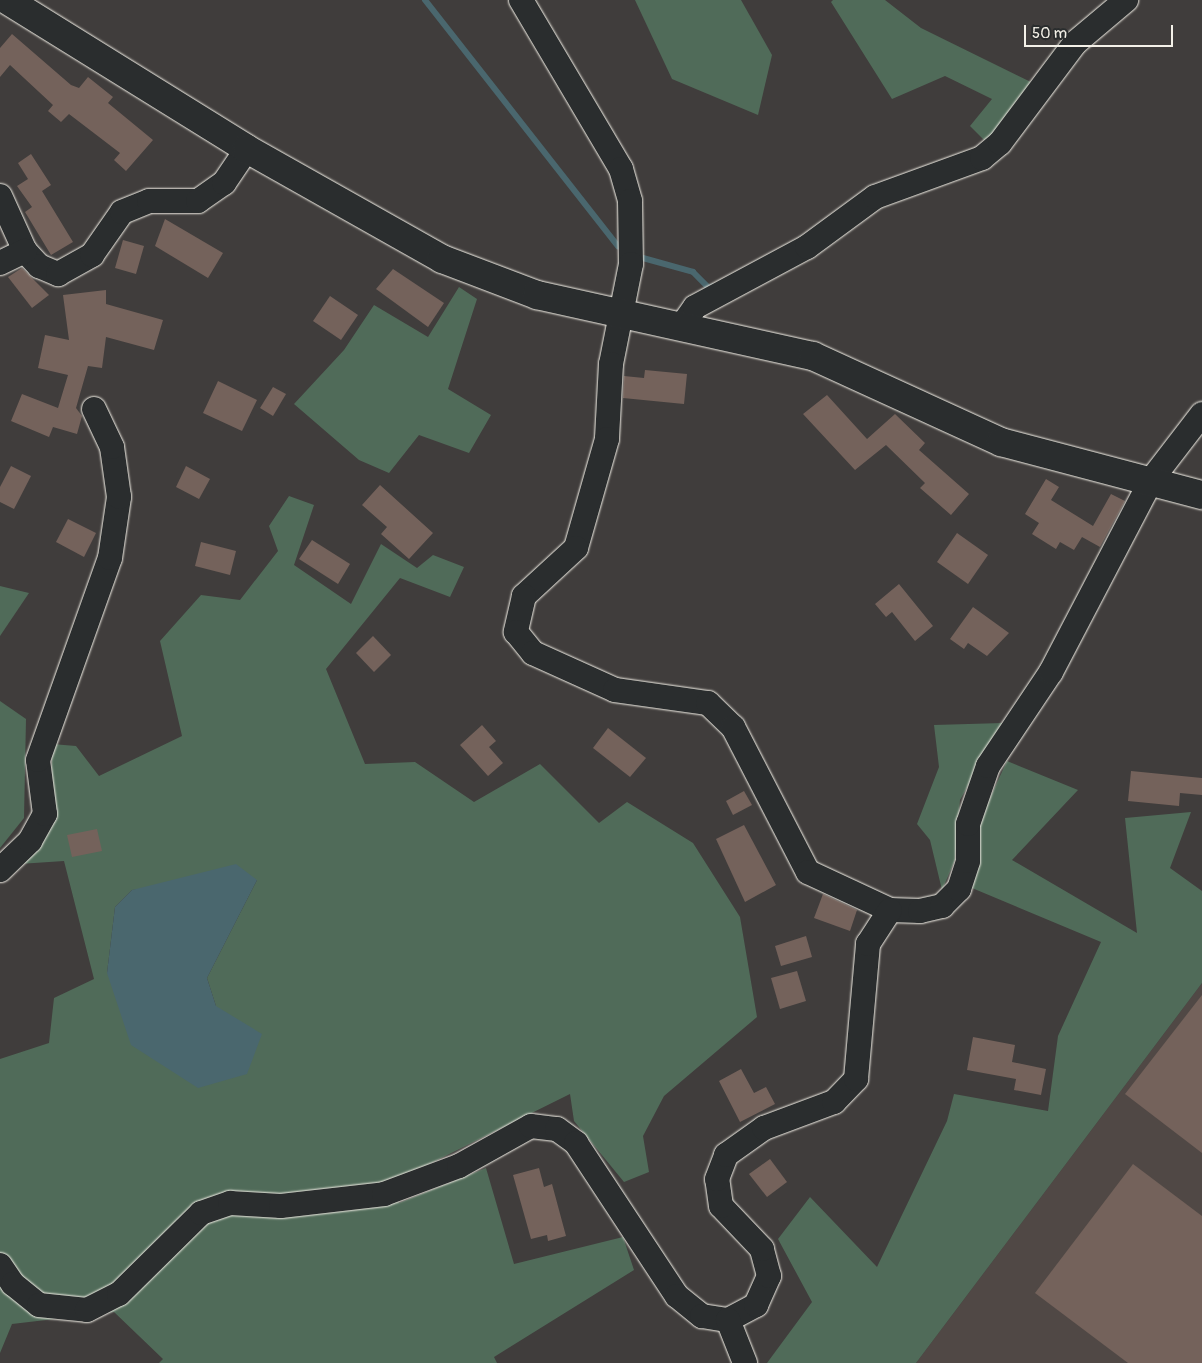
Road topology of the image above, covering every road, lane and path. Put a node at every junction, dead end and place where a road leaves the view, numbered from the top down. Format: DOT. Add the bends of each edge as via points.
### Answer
graph roads {
  1 [pos="7,0"];
  2 [pos="520,0"];
  3 [pos="1126,0"];
  4 [pos="247,148"];
  5 [pos="0,196"];
  6 [pos="25,251"];
  7 [pos="0,263"];
  8 [pos="623,314"];
  9 [pos="682,327"];
  10 [pos="94,409"];
  11 [pos="1202,414"];
  12 [pos="1152,479"];
  13 [pos="1202,495"];
  14 [pos="0,870"];
  15 [pos="890,910"];
  16 [pos="0,1265"];
  17 [pos="728,1320"];
  18 [pos="745,1363"];
  1 -- 4 [label="street"];
  2 -- 8 [label="street" via="621,169 630,201 631,255"];
  3 -- 9 [label="street" via="1075,43 1000,143 982,158 875,197 807,247 695,307"];
  4 -- 6 [label="street" via="224,183 198,201 150,201 122,212 92,255 58,274 39,266"];
  4 -- 8 [label="street" via="442,259 537,295"];
  5 -- 6 [label="street"];
  6 -- 7 [label="street"];
  8 -- 9 [label="street"];
  8 -- 15 [label="street" via="611,364 607,439 576,548 524,596 516,632 533,653 616,690 708,703 733,727 808,872"];
  9 -- 12 [label="street" via="813,356 1001,442"];
  10 -- 14 [label="street" via="112,447 120,497 110,558 38,760 45,814 30,841"];
  11 -- 12 [label="street"];
  12 -- 13 [label="street"];
  12 -- 15 [label="street" via="1060,656 988,766 968,824 968,861 959,889 942,906"];
  15 -- 17 [label="street" via="868,944 856,1079 834,1102 764,1128 726,1155 717,1179 720,1206 762,1249 769,1276 756,1305"];
  16 -- 17 [label="street" via="13,1284 39,1305 87,1310 119,1294 201,1213 230,1203 281,1206 384,1194 459,1166 531,1126 557,1129 576,1143 677,1296 702,1316"];
  17 -- 18 [label="street"];
}
